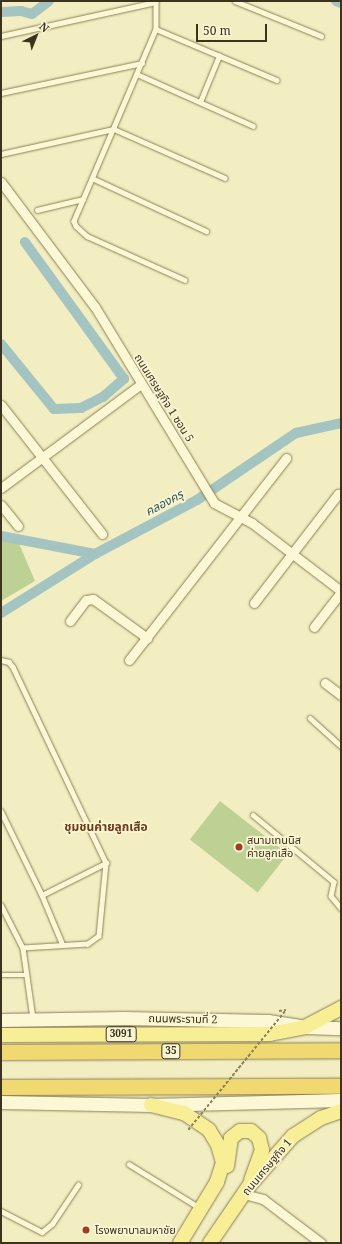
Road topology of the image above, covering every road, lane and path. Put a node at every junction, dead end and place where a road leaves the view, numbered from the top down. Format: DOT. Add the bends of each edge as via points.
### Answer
graph roads {
  1 [pos="156,1"];
  2 [pos="236,1"];
  3 [pos="156,29"];
  4 [pos="1,36"];
  5 [pos="321,36"];
  6 [pos="219,56"];
  7 [pos="142,63"];
  8 [pos="137,74"];
  9 [pos="277,80"];
  10 [pos="1,93"];
  11 [pos="200,102"];
  12 [pos="253,126"];
  13 [pos="114,129"];
  14 [pos="1,154"];
  15 [pos="92,178"];
  16 [pos="225,178"];
  17 [pos="1,182"];
  18 [pos="83,199"];
  19 [pos="37,210"];
  20 [pos="206,231"];
  21 [pos="185,280"];
  22 [pos="141,384"];
  23 [pos="1,406"];
  24 [pos="42,456"];
  25 [pos="286,458"];
  26 [pos="1,488"];
  27 [pos="338,494"];
  28 [pos="2,509"];
  29 [pos="241,518"];
  30 [pos="18,526"];
  31 [pos="102,534"];
  32 [pos="292,554"];
  33 [pos="341,591"];
  34 [pos="254,603"];
  35 [pos="70,621"];
  36 [pos="314,627"];
  37 [pos="147,638"];
  38 [pos="1,660"];
  39 [pos="129,660"];
  40 [pos="325,683"];
  41 [pos="341,695"];
  42 [pos="310,718"];
  43 [pos="341,746"];
  44 [pos="1,811"];
  45 [pos="254,815"];
  46 [pos="106,863"];
  47 [pos="42,895"];
  48 [pos="1,905"];
  49 [pos="341,908"];
  50 [pos="62,943"];
  51 [pos="23,948"];
  52 [pos="1,975"];
  53 [pos="27,975"];
  54 [pos="341,1008"];
  55 [pos="286,1010"];
  56 [pos="1,1020"];
  57 [pos="33,1020"];
  58 [pos="305,1027"];
  59 [pos="341,1028"];
  60 [pos="1,1035"];
  61 [pos="341,1050"];
  62 [pos="1,1052"];
  63 [pos="341,1086"];
  64 [pos="1,1087"];
  65 [pos="341,1100"];
  66 [pos="1,1102"];
  67 [pos="151,1105"];
  68 [pos="341,1112"];
  69 [pos="341,1116"];
  70 [pos="321,1118"];
  71 [pos="188,1130"];
  72 [pos="129,1164"];
  73 [pos="217,1182"];
  74 [pos="78,1185"];
  75 [pos="245,1192"];
  76 [pos="201,1209"];
  77 [pos="1,1211"];
  78 [pos="180,1243"];
  79 [pos="210,1243"];
  80 [pos="321,1243"];
  1 -- 3 [label="lane"];
  1 -- 4 [label="lane"];
  2 -- 5 [label="lane"];
  3 -- 6 [label="lane"];
  3 -- 7 [label="lane"];
  6 -- 9 [label="lane"];
  6 -- 11 [label="lane"];
  7 -- 8 [label="lane"];
  7 -- 10 [label="lane"];
  8 -- 11 [label="lane"];
  8 -- 13 [label="lane"];
  11 -- 12 [label="lane"];
  13 -- 14 [label="lane"];
  13 -- 15 [label="lane"];
  13 -- 16 [label="lane"];
  15 -- 18 [label="lane"];
  15 -- 20 [label="lane"];
  17 -- 22 [label="street, ถนนเศรษฐกิจ 1 ซอน 5" via="75,278"];
  18 -- 19 [label="lane"];
  18 -- 21 [label="lane" via="74,221 79,230"];
  22 -- 24 [label="street"];
  22 -- 29 [label="street, ถนนเศรษฐกิจ 1 ซอน 5" via="214,503"];
  23 -- 24 [label="street"];
  24 -- 26 [label="street"];
  24 -- 31 [label="street"];
  25 -- 29 [label="street"];
  27 -- 32 [label="street"];
  28 -- 30 [label="street"];
  29 -- 32 [label="street, ถนนเศรษฐกิจ 1 ซอน 5" via="252,523"];
  29 -- 37 [label="street"];
  32 -- 33 [label="street, ถนนเศรษฐกิจ 1 ซอน 5"];
  32 -- 34 [label="street"];
  33 -- 36 [label="street"];
  35 -- 37 [label="street" via="86,600 93,599"];
  37 -- 39 [label="street"];
  38 -- 46 [label="lane" via="9,662 13,667"];
  40 -- 41 [label="street"];
  42 -- 43 [label="lane"];
  44 -- 47 [label="lane"];
  45 -- 49 [label="lane" via="334,882 331,896"];
  46 -- 47 [label="lane"];
  46 -- 50 [label="lane" via="99,936 88,944"];
  47 -- 50 [label="lane"];
  48 -- 51 [label="lane"];
  50 -- 51 [label="lane"];
  51 -- 53 [label="lane"];
  52 -- 53 [label="lane"];
  53 -- 57 [label="lane"];
  54 -- 58 [label="main road, 3091"];
  55 -- 71 [label="path, bridge"];
  56 -- 57 [label="main road, ถนนพระรามที่ 2"];
  57 -- 58 [label="main road, ถนนพระรามที่ 2" via="124,1018 268,1021"];
  58 -- 59 [label="main road, ถนนพระรามที่ 2"];
  58 -- 60 [label="main road, 3091" via="270,1034"];
  61 -- 62 [label="highway, 35"];
  63 -- 64 [label="highway"];
  65 -- 67 [label="main road"];
  66 -- 67 [label="main road"];
  67 -- 73 [label="main road" via="184,1112 210,1132 218,1144 223,1163"];
  68 -- 70 [label="main road, ถนนเศรษฐกิจ 1"];
  69 -- 70 [label="main road"];
  70 -- 75 [label="main road, ถนนเศรษฐกิจ 1" via="293,1136"];
  72 -- 76 [label="lane"];
  73 -- 75 [label="main road" via="227,1166 231,1138 240,1131 251,1131 259,1138 262,1150"];
  73 -- 76 [label="main road"];
  74 -- 77 [label="lane" via="52,1224 42,1232"];
  75 -- 79 [label="main road, ถนนเศรษฐกิจ 1"];
  75 -- 80 [label="street" via="263,1199"];
  76 -- 78 [label="main road"];
}
